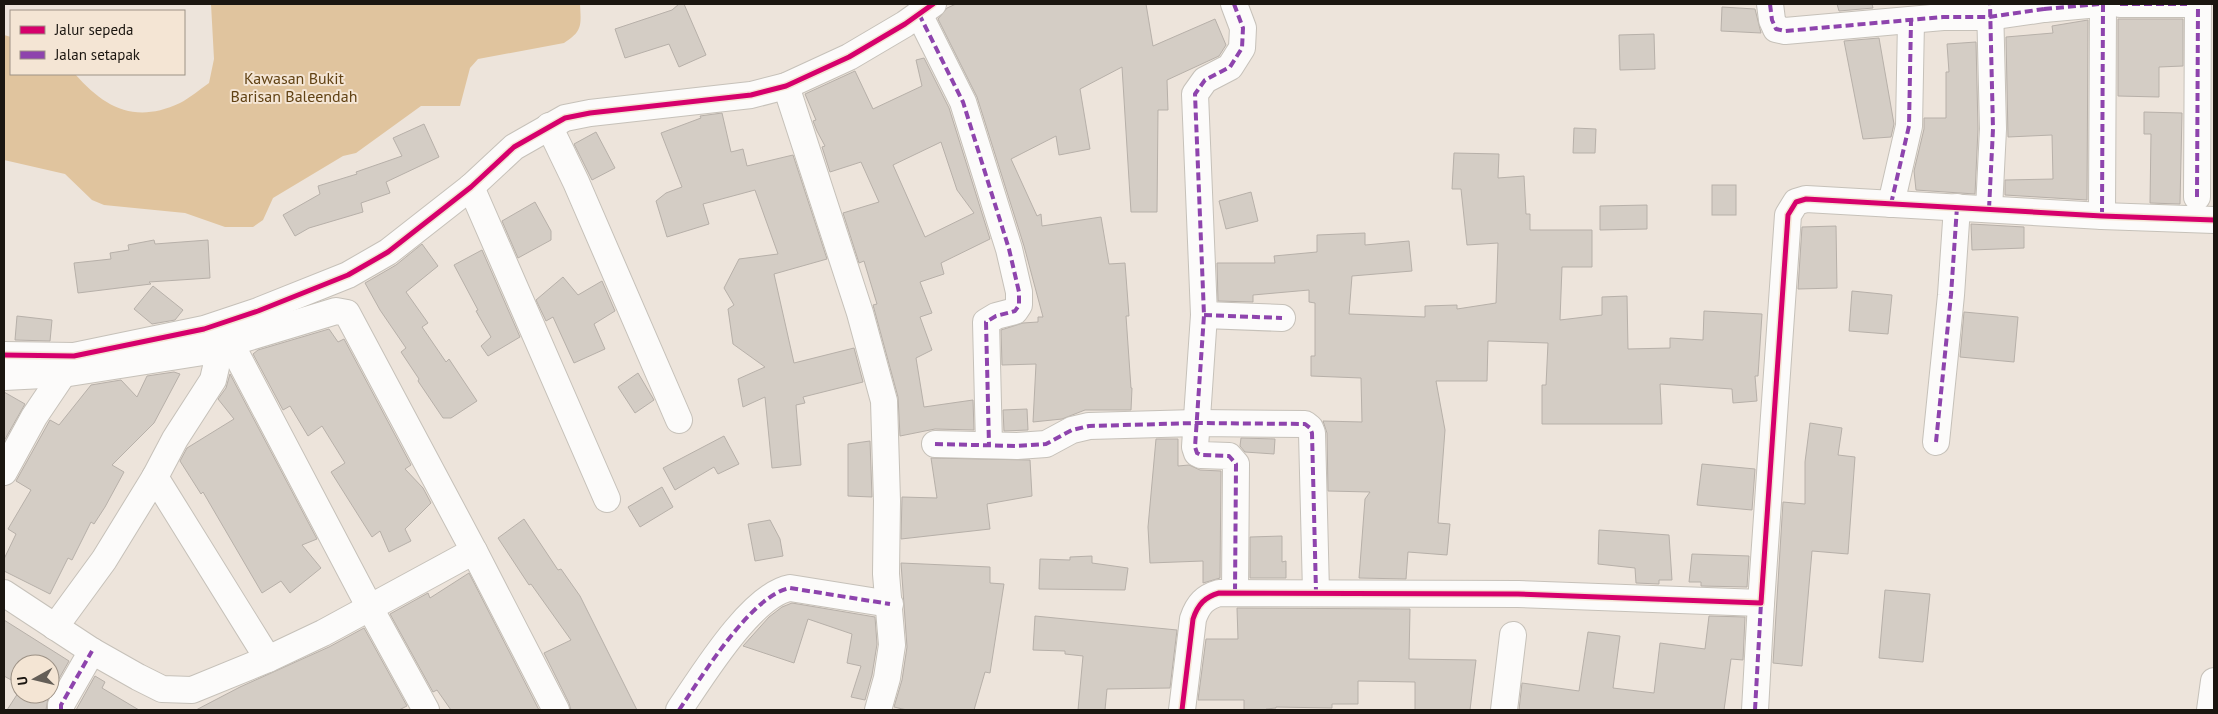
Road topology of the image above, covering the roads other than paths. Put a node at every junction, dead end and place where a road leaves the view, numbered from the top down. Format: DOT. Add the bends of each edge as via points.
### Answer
graph roads {
  1 [pos="1234,4"];
  2 [pos="1770,4"];
  3 [pos="2101,4"];
  4 [pos="2120,4"];
  5 [pos="2187,4"];
  6 [pos="2198,4"];
  7 [pos="2045,6"];
  8 [pos="926,9"];
  9 [pos="1989,10"];
  10 [pos="1911,21"];
  11 [pos="786,86"];
  12 [pos="549,126"];
  13 [pos="471,187"];
  14 [pos="2197,197"];
  15 [pos="1891,204"];
  16 [pos="1957,207"];
  17 [pos="1989,209"];
  18 [pos="2102,216"];
  19 [pos="2214,220"];
  20 [pos="1204,314"];
  21 [pos="1282,318"];
  22 [pos="223,347"];
  23 [pos="4,355"];
  24 [pos="63,374"];
  25 [pos="4,377"];
  26 [pos="679,420"];
  27 [pos="1196,423"];
  28 [pos="1936,442"];
  29 [pos="935,444"];
  30 [pos="989,445"];
  31 [pos="4,472"];
  32 [pos="155,477"];
  33 [pos="607,499"];
  34 [pos="474,551"];
  35 [pos="1316,592"];
  36 [pos="1235,593"];
  37 [pos="4,594"];
  38 [pos="1761,603"];
  39 [pos="890,604"];
  40 [pos="370,608"];
  41 [pos="55,627"];
  42 [pos="1513,635"];
  43 [pos="92,652"];
  44 [pos="268,659"];
  45 [pos="2214,681"];
  46 [pos="61,710"];
  47 [pos="426,710"];
  48 [pos="556,710"];
  49 [pos="679,710"];
  50 [pos="878,710"];
  51 [pos="1182,710"];
  52 [pos="1504,710"];
  53 [pos="1755,710"];
  54 [pos="2210,710"];
  1 -- 20 [label="street" via="1243,28 1242,48 1230,67 1205,80 1195,94"];
  2 -- 10 [label="street" via="1776,29 1785,31"];
  3 -- 7 [label="street"];
  3 -- 18 [label="street"];
  4 -- 5 [label="street"];
  6 -- 14 [label="street"];
  7 -- 9 [label="street"];
  8 -- 11 [label="street" via="849,57"];
  8 -- 30 [label="street" via="963,102 1005,235 1019,292 1019,305 1015,311 986,322"];
  9 -- 10 [label="street"];
  9 -- 17 [label="street" via="1993,129"];
  10 -- 15 [label="street" via="1909,126"];
  11 -- 12 [label="street" via="751,94 590,113 565,118"];
  11 -- 39 [label="street" via="860,313 884,401 886,574"];
  12 -- 13 [label="street" via="514,147"];
  12 -- 26 [label="street"];
  13 -- 23 [label="street" via="388,252 348,275 258,311 204,329 74,356"];
  13 -- 33 [label="street"];
  15 -- 16 [label="street"];
  15 -- 38 [label="street" via="1806,199 1796,202 1788,215"];
  16 -- 17 [label="street"];
  16 -- 28 [label="street"];
  17 -- 18 [label="street"];
  18 -- 19 [label="street"];
  20 -- 21 [label="street"];
  20 -- 27 [label="street"];
  22 -- 24 [label="street"];
  22 -- 32 [label="street" via="213,380"];
  22 -- 34 [label="street" via="336,311 347,313"];
  22 -- 40 [label="street"];
  24 -- 25 [label="street"];
  24 -- 31 [label="street" via="34,417"];
  27 -- 30 [label="street" via="1089,426 1072,430 1046,444"];
  27 -- 35 [label="street" via="1297,422 1310,428"];
  27 -- 36 [label="street" via="1197,453 1229,456 1236,464"];
  29 -- 30 [label="street"];
  32 -- 41 [label="street" via="104,560"];
  32 -- 44 [label="street"];
  34 -- 40 [label="street"];
  34 -- 48 [label="street"];
  35 -- 36 [label="street"];
  35 -- 38 [label="street" via="1518,594"];
  36 -- 51 [label="street" via="1212,595 1197,607"];
  37 -- 41 [label="street"];
  38 -- 53 [label="street"];
  39 -- 49 [label="street" via="790,588 776,592 763,601 722,648"];
  39 -- 50 [label="street" via="892,645"];
  40 -- 44 [label="street"];
  40 -- 47 [label="street"];
  41 -- 43 [label="street"];
  42 -- 52 [label="street"];
  43 -- 44 [label="street" via="162,689 192,690"];
  43 -- 46 [label="street"];
  45 -- 54 [label="street"];
}
